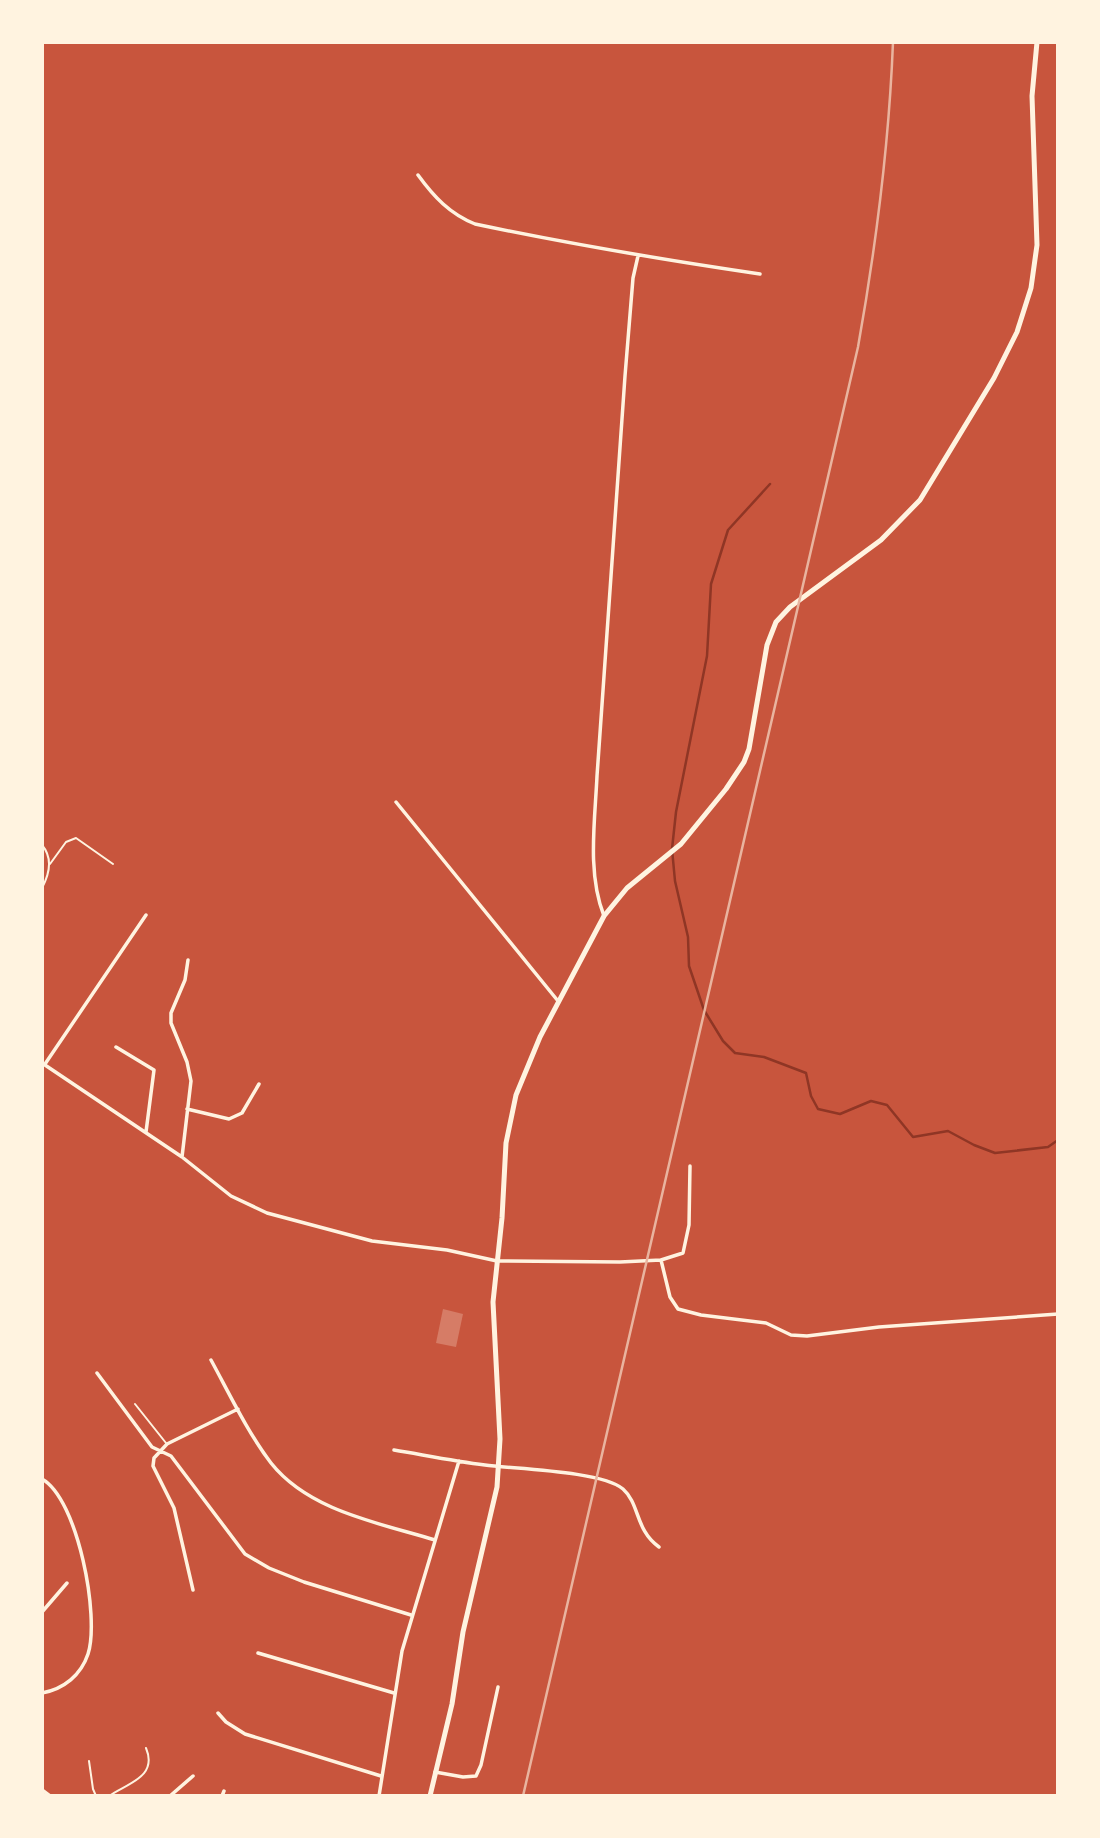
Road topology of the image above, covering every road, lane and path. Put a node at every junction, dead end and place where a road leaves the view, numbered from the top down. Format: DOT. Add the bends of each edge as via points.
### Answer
graph roads {
  1 [pos="1037,42"];
  2 [pos="418,175"];
  3 [pos="638,256"];
  4 [pos="760,274"];
  5 [pos="396,802"];
  6 [pos="42,845"];
  7 [pos="50,864"];
  8 [pos="113,864"];
  9 [pos="42,888"];
  10 [pos="146,915"];
  11 [pos="604,915"];
  12 [pos="188,960"];
  13 [pos="558,1002"];
  14 [pos="116,1047"];
  15 [pos="43,1064"];
  16 [pos="259,1084"];
  17 [pos="187,1110"];
  18 [pos="146,1133"];
  19 [pos="182,1157"];
  20 [pos="690,1166"];
  21 [pos="660,1260"];
  22 [pos="497,1261"];
  23 [pos="1058,1314"];
  24 [pos="211,1360"];
  25 [pos="97,1373"];
  26 [pos="135,1404"];
  27 [pos="239,1409"];
  28 [pos="167,1444"];
  29 [pos="394,1450"];
  30 [pos="161,1452"];
  31 [pos="459,1461"];
  32 [pos="499,1467"];
  33 [pos="42,1479"];
  34 [pos="435,1540"];
  35 [pos="659,1547"];
  36 [pos="67,1583"];
  37 [pos="193,1590"];
  38 [pos="42,1612"];
  39 [pos="411,1615"];
  40 [pos="258,1653"];
  41 [pos="498,1687"];
  42 [pos="42,1693"];
  43 [pos="394,1693"];
  44 [pos="218,1713"];
  45 [pos="146,1748"];
  46 [pos="89,1761"];
  47 [pos="435,1772"];
  48 [pos="193,1776"];
  49 [pos="382,1776"];
  50 [pos="42,1790"];
  51 [pos="50,1796"];
  52 [pos="96,1796"];
  53 [pos="109,1796"];
  54 [pos="170,1796"];
  55 [pos="379,1796"];
  56 [pos="429,1796"];
  1 -- 11 [label="main road" via="1032,96 1037,245 1031,288 1017,332 920,500 881,540 776,622 767,645 744,762 681,844 627,888"];
  2 -- 3 [label="street" via="434,197 458,217 475,224"];
  3 -- 4 [label="street"];
  3 -- 11 [label="street" via="625,376 597,776 595,879"];
  5 -- 13 [label="street"];
  6 -- 7 [label="lane"];
  7 -- 8 [label="lane" via="66,842 76,838"];
  7 -- 9 [label="lane"];
  10 -- 15 [label="street"];
  11 -- 13 [label="main road"];
  12 -- 17 [label="street" via="171,1013 191,1081"];
  13 -- 22 [label="main road" via="528,1063 510,1116"];
  14 -- 18 [label="street" via="154,1070"];
  15 -- 18 [label="street"];
  16 -- 17 [label="street" via="242,1112 229,1119"];
  17 -- 19 [label="street"];
  18 -- 19 [label="street"];
  19 -- 22 [label="street" via="231,1196 267,1213 372,1241"];
  20 -- 21 [label="street" via="689,1225 683,1253"];
  21 -- 22 [label="street"];
  21 -- 23 [label="street" via="678,1309 766,1323 791,1335"];
  22 -- 32 [label="main road" via="493,1324"];
  24 -- 27 [label="street"];
  25 -- 30 [label="street" via="152,1447"];
  26 -- 28 [label="lane"];
  27 -- 28 [label="street"];
  27 -- 34 [label="street" via="272,1463 296,1486 339,1510"];
  28 -- 30 [label="street"];
  29 -- 31 [label="street"];
  30 -- 37 [label="street" via="153,1466 174,1508"];
  30 -- 39 [label="street" via="171,1457 234,1541 255,1561 304,1582"];
  31 -- 32 [label="street"];
  31 -- 34 [label="street"];
  32 -- 35 [label="street" via="620,1486 648,1539"];
  32 -- 47 [label="main road"];
  33 -- 42 [label="street" via="57,1493 71,1520 92,1614 90,1645 79,1672 60,1688"];
  34 -- 39 [label="street"];
  36 -- 38 [label="street"];
  39 -- 43 [label="street"];
  40 -- 43 [label="street"];
  41 -- 47 [label="street" via="476,1776"];
  43 -- 49 [label="street"];
  44 -- 49 [label="street" via="245,1734"];
  45 -- 53 [label="lane" via="147,1770"];
  46 -- 52 [label="lane"];
  47 -- 56 [label="main road"];
  48 -- 54 [label="street"];
  49 -- 55 [label="street"];
  50 -- 51 [label="street"];
}
